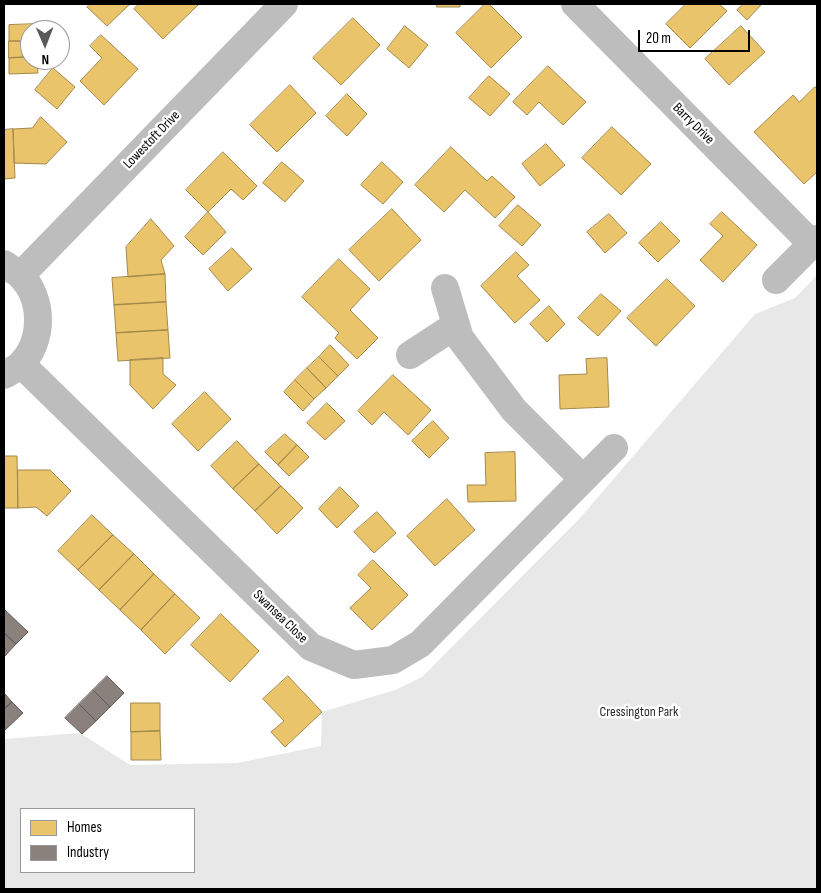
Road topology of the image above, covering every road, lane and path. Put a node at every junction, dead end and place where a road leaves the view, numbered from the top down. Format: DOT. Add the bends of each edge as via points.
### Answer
graph roads {
  1 [pos="284,4"];
  2 [pos="575,4"];
  3 [pos="815,241"];
  4 [pos="12,270"];
  5 [pos="776,280"];
  6 [pos="445,288"];
  7 [pos="456,325"];
  8 [pos="410,355"];
  9 [pos="12,370"];
  10 [pos="614,448"];
  11 [pos="583,479"];
  1 -- 4 [label="street, Lowestoft Drive"];
  2 -- 3 [label="street, Barry Drive"];
  3 -- 5 [label="street, Barry Drive"];
  4 -- 9 [label="street" via="34,296 39,320 34,344"];
  6 -- 7 [label="street"];
  7 -- 8 [label="street"];
  7 -- 11 [label="street" via="460,338 514,410"];
  9 -- 11 [label="street, Swansea Close" via="310,648 354,665 393,660 420,644"];
  10 -- 11 [label="street, Swansea Close"];
}
